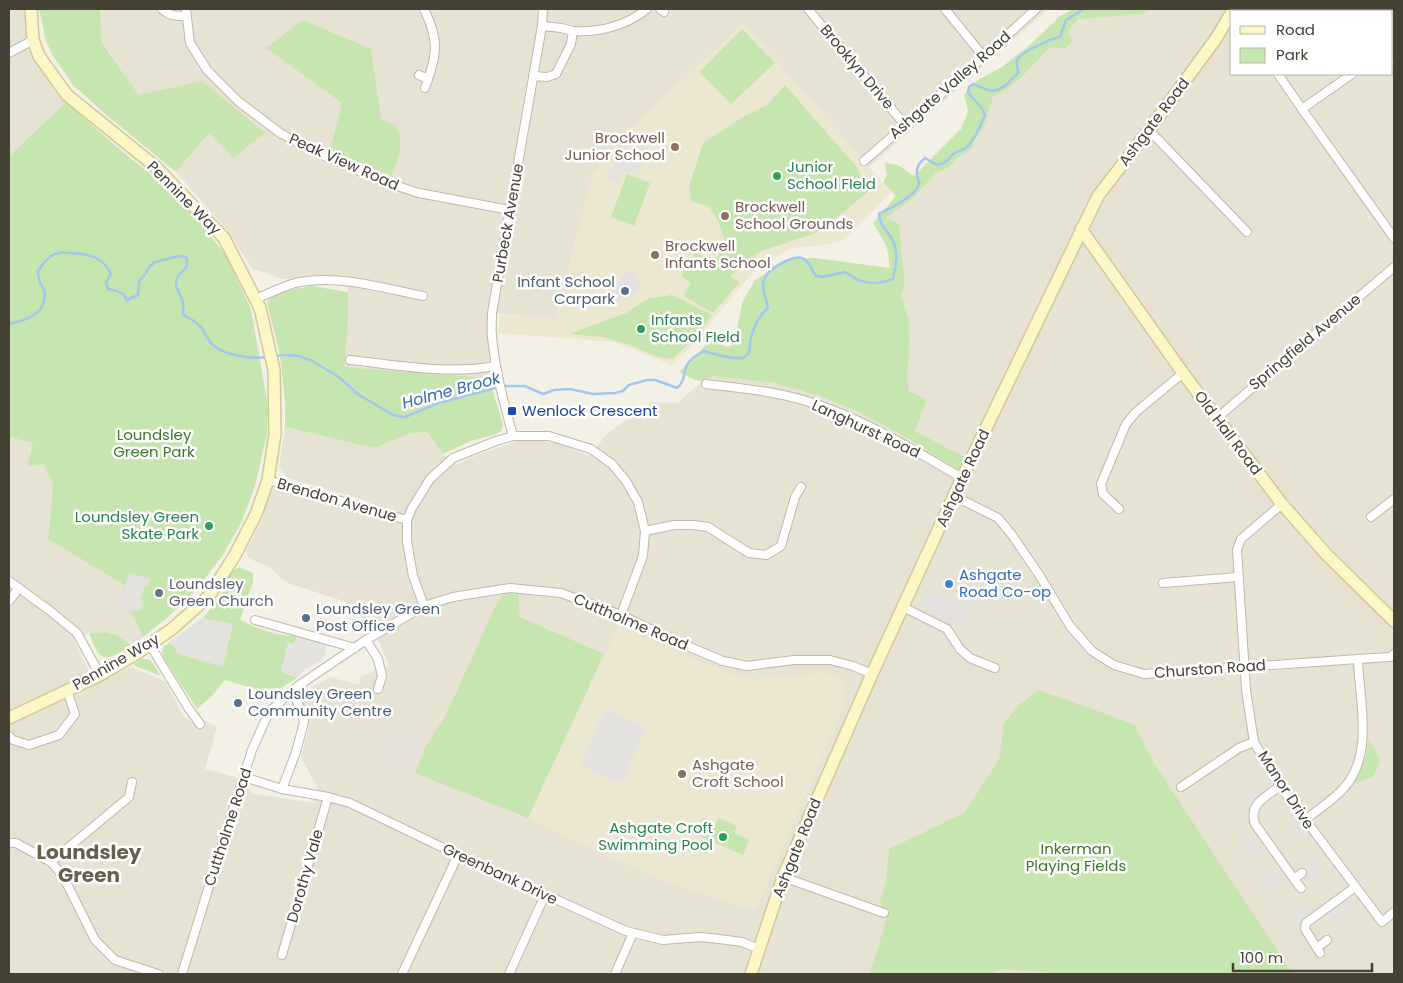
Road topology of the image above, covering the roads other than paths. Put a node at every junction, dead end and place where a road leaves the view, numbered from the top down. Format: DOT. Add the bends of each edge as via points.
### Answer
graph roads {
  1 [pos="31,9"];
  2 [pos="162,9"];
  3 [pos="424,9"];
  4 [pos="543,9"];
  5 [pos="647,9"];
  6 [pos="808,9"];
  7 [pos="945,9"];
  8 [pos="1036,9"];
  9 [pos="186,12"];
  10 [pos="1230,17"];
  11 [pos="542,26"];
  12 [pos="573,30"];
  13 [pos="33,40"];
  14 [pos="9,53"];
  15 [pos="983,56"];
  16 [pos="419,75"];
  17 [pos="1279,75"];
  18 [pos="1351,75"];
  19 [pos="533,76"];
  20 [pos="428,79"];
  21 [pos="425,88"];
  22 [pos="1302,109"];
  23 [pos="905,125"];
  24 [pos="1149,130"];
  25 [pos="864,161"];
  26 [pos="510,210"];
  27 [pos="1082,229"];
  28 [pos="1247,232"];
  29 [pos="1394,238"];
  30 [pos="1394,267"];
  31 [pos="423,296"];
  32 [pos="256,299"];
  33 [pos="350,360"];
  34 [pos="495,366"];
  35 [pos="1183,373"];
  36 [pos="706,384"];
  37 [pos="1217,418"];
  38 [pos="513,436"];
  39 [pos="962,478"];
  40 [pos="268,480"];
  41 [pos="801,487"];
  42 [pos="954,496"];
  43 [pos="1394,499"];
  44 [pos="1282,504"];
  45 [pos="1119,509"];
  46 [pos="1371,517"];
  47 [pos="407,520"];
  48 [pos="645,531"];
  49 [pos="1238,578"];
  50 [pos="9,581"];
  51 [pos="1163,583"];
  52 [pos="19,588"];
  53 [pos="9,601"];
  54 [pos="424,606"];
  55 [pos="903,607"];
  56 [pos="621,615"];
  57 [pos="255,620"];
  58 [pos="1394,621"];
  59 [pos="366,640"];
  60 [pos="150,645"];
  61 [pos="355,648"];
  62 [pos="1394,654"];
  63 [pos="1358,659"];
  64 [pos="1244,667"];
  65 [pos="995,668"];
  66 [pos="872,674"];
  67 [pos="100,675"];
  68 [pos="378,689"];
  69 [pos="67,690"];
  70 [pos="292,691"];
  71 [pos="9,718"];
  72 [pos="200,724"];
  73 [pos="9,736"];
  74 [pos="1254,742"];
  75 [pos="244,777"];
  76 [pos="132,782"];
  77 [pos="1280,786"];
  78 [pos="1181,787"];
  79 [pos="282,789"];
  80 [pos="328,798"];
  81 [pos="1304,820"];
  82 [pos="9,843"];
  83 [pos="458,855"];
  84 [pos="52,862"];
  85 [pos="1302,873"];
  86 [pos="783,877"];
  87 [pos="1294,878"];
  88 [pos="1301,888"];
  89 [pos="1354,888"];
  90 [pos="545,895"];
  91 [pos="1394,912"];
  92 [pos="884,913"];
  93 [pos="633,934"];
  94 [pos="1327,940"];
  95 [pos="759,949"];
  96 [pos="282,955"];
  97 [pos="158,974"];
  98 [pos="182,974"];
  99 [pos="402,974"];
  100 [pos="509,974"];
  101 [pos="615,974"];
  102 [pos="751,974"];
  1 -- 13 [label="street, Pennine Way"];
  2 -- 9 [label="street" via="175,16"];
  3 -- 20 [label="street" via="436,41 435,58"];
  4 -- 11 [label="street, Purbeck Avenue"];
  5 -- 12 [label="street" via="609,28"];
  6 -- 23 [label="street, Brooklyn Drive"];
  7 -- 15 [label="street"];
  8 -- 15 [label="street, Ashgate Valley Road"];
  9 -- 26 [label="street, Peak View Road" via="190,43 207,70 239,102 280,133 322,156 385,182 419,193"];
  10 -- 24 [label="street, Ashgate Road"];
  11 -- 12 [label="street"];
  11 -- 19 [label="street, Purbeck Avenue"];
  12 -- 19 [label="street" via="571,44 556,74"];
  13 -- 14 [label="street"];
  13 -- 32 [label="street, Pennine Way" via="39,56 68,95 156,167 224,238"];
  15 -- 23 [label="street, Ashgate Valley Road"];
  16 -- 20 [label="street"];
  17 -- 22 [label="street"];
  18 -- 22 [label="street"];
  19 -- 26 [label="street, Purbeck Avenue"];
  20 -- 21 [label="street"];
  22 -- 29 [label="street"];
  23 -- 25 [label="street, Ashgate Valley Road"];
  24 -- 27 [label="street, Ashgate Road" via="1098,196"];
  24 -- 28 [label="street"];
  26 -- 34 [label="street, Purbeck Avenue" via="492,313"];
  27 -- 35 [label="street, Old Hall Road"];
  27 -- 39 [label="street, Ashgate Road"];
  30 -- 37 [label="street, Springfield Avenue"];
  31 -- 32 [label="street" via="334,280 298,282"];
  32 -- 40 [label="street, Pennine Way" via="274,378 275,434"];
  33 -- 34 [label="street" via="450,370"];
  34 -- 38 [label="street, Purbeck Avenue"];
  35 -- 37 [label="street, Old Hall Road"];
  35 -- 45 [label="street" via="1126,424 1101,484 1103,494"];
  36 -- 39 [label="street, Langhurst Road" via="779,394 832,410 901,442"];
  37 -- 44 [label="street, Old Hall Road"];
  38 -- 47 [label="street" via="453,458 430,479"];
  38 -- 48 [label="street" via="549,436 591,449 612,464 638,502"];
  39 -- 42 [label="street, Ashgate Road"];
  40 -- 47 [label="street, Brendon Avenue"];
  40 -- 60 [label="street, Pennine Way" via="256,514 235,556 209,596"];
  41 -- 48 [label="street" via="780,546 766,555 749,553 708,527 674,525"];
  42 -- 55 [label="street, Ashgate Road"];
  42 -- 64 [label="street, Churston Road" via="998,518 1038,573 1070,626 1092,651 1114,665 1144,674"];
  43 -- 46 [label="street"];
  44 -- 49 [label="street, Manor Drive" via="1241,539 1237,550"];
  44 -- 58 [label="street, Old Hall Road" via="1326,554"];
  47 -- 54 [label="street" via="413,576"];
  48 -- 56 [label="street" via="643,556"];
  49 -- 51 [label="street"];
  49 -- 64 [label="street, Manor Drive"];
  50 -- 52 [label="street"];
  52 -- 53 [label="street"];
  52 -- 67 [label="street" via="78,633"];
  54 -- 56 [label="street, Cuttholme Road" via="453,597 510,588 561,592"];
  54 -- 59 [label="street, Cuttholme Road"];
  55 -- 65 [label="street" via="947,628 965,654"];
  55 -- 66 [label="street, Ashgate Road"];
  56 -- 66 [label="street, Cuttholme Road" via="723,661 746,666 794,660 830,660"];
  57 -- 61 [label="street"];
  59 -- 61 [label="street, Cuttholme Road"];
  59 -- 68 [label="street" via="378,659 382,676"];
  60 -- 67 [label="street, Pennine Way"];
  60 -- 72 [label="street"];
  61 -- 70 [label="street, Cuttholme Road"];
  62 -- 63 [label="street, Churston Road"];
  63 -- 64 [label="street, Churston Road"];
  63 -- 81 [label="street" via="1363,732 1358,762 1343,789"];
  64 -- 74 [label="street, Manor Drive"];
  66 -- 86 [label="street, Ashgate Road"];
  67 -- 69 [label="street, Pennine Way"];
  69 -- 71 [label="street, Pennine Way"];
  69 -- 73 [label="street, Pennine Way" via="75,714 59,735 29,745"];
  70 -- 75 [label="street, Cuttholme Road" via="269,712"];
  70 -- 79 [label="street" via="304,722"];
  74 -- 77 [label="street, Manor Drive"];
  74 -- 78 [label="street" via="1239,748"];
  75 -- 79 [label="street, Greenbank Drive"];
  75 -- 98 [label="street, Cuttholme Road"];
  76 -- 84 [label="street" via="129,797"];
  77 -- 81 [label="street, Manor Drive"];
  77 -- 87 [label="street" via="1258,803 1252,816"];
  79 -- 80 [label="street, Greenbank Drive"];
  80 -- 83 [label="street, Greenbank Drive" via="350,803"];
  80 -- 96 [label="street, Dorothy Vale"];
  81 -- 89 [label="street, Manor Drive"];
  82 -- 84 [label="street" via="16,843"];
  83 -- 90 [label="street, Greenbank Drive"];
  83 -- 99 [label="street"];
  84 -- 97 [label="street" via="63,876 94,940 115,960"];
  85 -- 87 [label="street"];
  86 -- 92 [label="street"];
  86 -- 95 [label="street, Ashgate Road"];
  87 -- 88 [label="street"];
  89 -- 91 [label="street, Manor Drive" via="1382,922"];
  89 -- 94 [label="street" via="1306,924 1305,929 1319,950"];
  90 -- 93 [label="street, Greenbank Drive"];
  90 -- 100 [label="street"];
  93 -- 95 [label="street, Greenbank Drive" via="663,940 719,939 742,942"];
  93 -- 101 [label="street"];
  95 -- 102 [label="street, Ashgate Road"];
}
